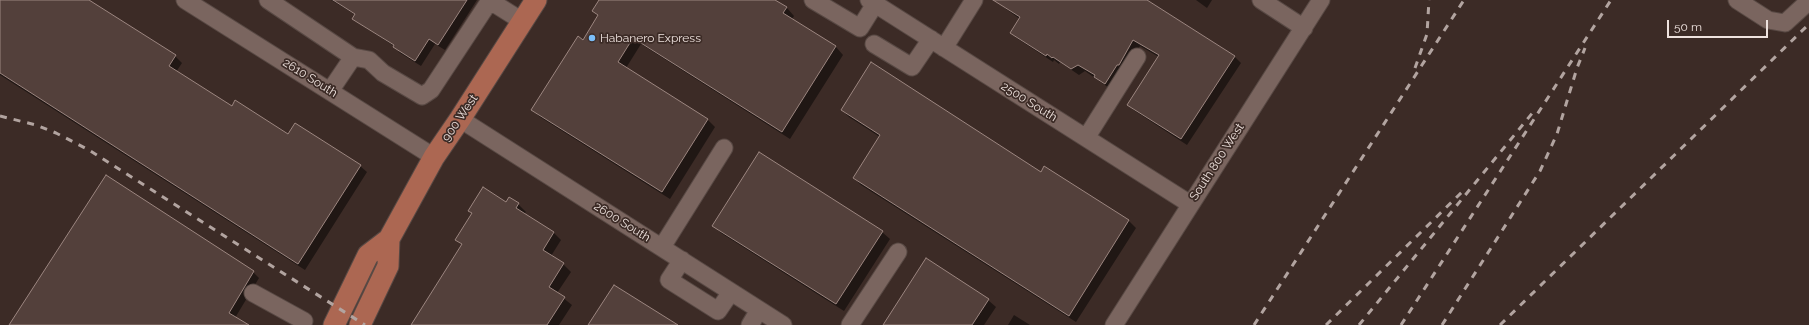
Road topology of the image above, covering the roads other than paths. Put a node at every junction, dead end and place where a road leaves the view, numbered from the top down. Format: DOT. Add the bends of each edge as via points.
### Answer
graph roads {
  1 [pos="185,0"];
  2 [pos="268,0"];
  3 [pos="536,0"];
  4 [pos="813,0"];
  5 [pos="974,0"];
  6 [pos="1261,0"];
  7 [pos="1321,0"];
  8 [pos="1737,0"];
  9 [pos="1809,1"];
  10 [pos="872,2"];
  11 [pos="522,21"];
  12 [pos="1304,28"];
  13 [pos="874,44"];
  14 [pos="937,44"];
  15 [pos="353,57"];
  16 [pos="1137,58"];
  17 [pos="330,91"];
  18 [pos="460,119"];
  19 [pos="1086,138"];
  20 [pos="724,148"];
  21 [pos="434,157"];
  22 [pos="1190,204"];
  23 [pos="389,239"];
  24 [pos="662,247"];
  25 [pos="898,252"];
  26 [pos="682,260"];
  27 [pos="731,292"];
  28 [pos="253,293"];
  29 [pos="759,310"];
  30 [pos="307,324"];
  31 [pos="334,325"];
  32 [pos="360,325"];
  33 [pos="750,325"];
  34 [pos="783,325"];
  35 [pos="850,325"];
  36 [pos="1114,325"];
  1 -- 17 [label="street, 2610 South"];
  2 -- 15 [label="street"];
  3 -- 11 [label="main road, 900 West"];
  4 -- 10 [label="street" via="860,28"];
  5 -- 14 [label="street"];
  6 -- 12 [label="street"];
  7 -- 12 [label="street, South 800 West"];
  8 -- 9 [label="street" via="1768,20 1785,23"];
  10 -- 14 [label="street, 2500 South"];
  11 -- 15 [label="street" via="495,4 487,5 431,90 422,96 383,73 369,60"];
  11 -- 18 [label="main road, 900 West"];
  12 -- 22 [label="street, South 800 West"];
  13 -- 14 [label="street" via="912,67"];
  14 -- 19 [label="street, 2500 South"];
  15 -- 17 [label="street"];
  16 -- 19 [label="street"];
  17 -- 21 [label="street, 2610 South"];
  18 -- 21 [label="main road, 900 West"];
  18 -- 24 [label="street, 2600 South"];
  19 -- 22 [label="street, 2500 South"];
  20 -- 24 [label="street"];
  21 -- 23 [label="main road, 900 West"];
  22 -- 36 [label="street, South 800 West"];
  23 -- 31 [label="main road, 900 West" via="368,255"];
  23 -- 32 [label="main road, 900 West" via="388,266"];
  24 -- 26 [label="street, 2600 South"];
  25 -- 35 [label="street"];
  26 -- 27 [label="street, 2600 South"];
  26 -- 27 [label="street" via="669,280 718,312"];
  27 -- 29 [label="street, 2600 South"];
  28 -- 30 [label="street"];
  29 -- 33 [label="street"];
  29 -- 34 [label="street, 2600 South"];
}
